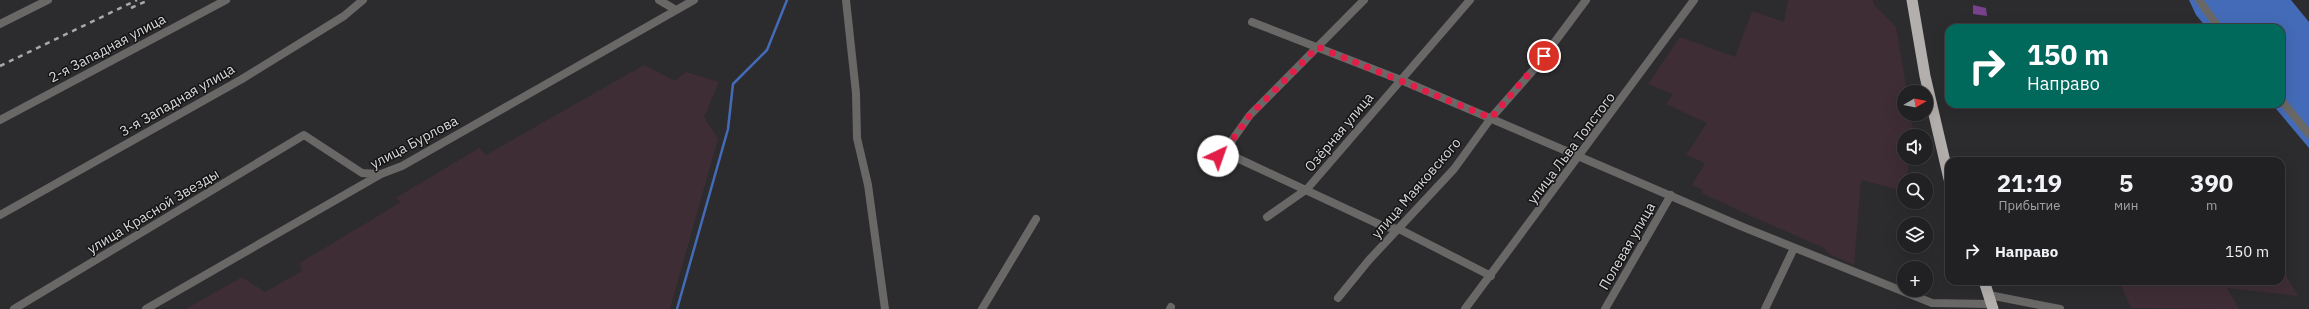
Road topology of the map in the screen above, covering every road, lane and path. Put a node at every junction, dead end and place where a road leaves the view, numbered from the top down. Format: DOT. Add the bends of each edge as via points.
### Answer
graph roads {
  1 [pos="48,0"];
  2 [pos="226,0"];
  3 [pos="362,0"];
  4 [pos="659,0"];
  5 [pos="694,0"];
  6 [pos="846,0"];
  7 [pos="1364,0"];
  8 [pos="1470,0"];
  9 [pos="1586,0"];
  10 [pos="1694,0"];
  11 [pos="1912,0"];
  12 [pos="2199,0"];
  13 [pos="676,10"];
  14 [pos="1252,22"];
  15 [pos="0,24"];
  16 [pos="2216,24"];
  17 [pos="1318,47"];
  18 [pos="1401,80"];
  19 [pos="2285,105"];
  20 [pos="1491,118"];
  21 [pos="0,120"];
  22 [pos="2309,134"];
  23 [pos="1228,146"];
  24 [pos="1579,155"];
  25 [pos="1218,156"];
  26 [pos="1945,162"];
  27 [pos="380,174"];
  28 [pos="1307,189"];
  29 [pos="1671,195"];
  30 [pos="0,215"];
  31 [pos="1267,217"];
  32 [pos="1036,219"];
  33 [pos="1399,229"];
  34 [pos="1794,248"];
  35 [pos="1491,276"];
  36 [pos="1985,285"];
  37 [pos="1338,298"];
  38 [pos="1991,303"];
  39 [pos="1931,306"];
  40 [pos="14,309"];
  41 [pos="146,309"];
  42 [pos="885,309"];
  43 [pos="982,309"];
  44 [pos="1465,309"];
  45 [pos="1605,309"];
  46 [pos="1765,309"];
  47 [pos="2060,309"];
  1 -- 15 [label="street"];
  2 -- 21 [label="street, 2-я Западная улица"];
  3 -- 30 [label="street, 3-я Западная улица" via="338,20 242,79"];
  4 -- 13 [label="street"];
  5 -- 13 [label="street, улица Бурлова"];
  6 -- 42 [label="street" via="858,138 868,185"];
  7 -- 17 [label="street"];
  8 -- 18 [label="street, Озёрная улица"];
  9 -- 20 [label="street, улица Маяковского" via="1536,67"];
  10 -- 24 [label="street, улица Льва Толстого" via="1626,96"];
  11 -- 26 [label="highway" via="1928,91"];
  12 -- 16 [label="street"];
  13 -- 27 [label="street, улица Бурлова" via="402,166"];
  14 -- 17 [label="street"];
  17 -- 18 [label="street"];
  17 -- 23 [label="street" via="1250,115"];
  18 -- 20 [label="street"];
  18 -- 28 [label="street, Озёрная улица"];
  19 -- 22 [label="street"];
  20 -- 24 [label="street"];
  20 -- 33 [label="street, улица Маяковского" via="1454,169"];
  23 -- 25 [label="street"];
  23 -- 28 [label="street" via="1237,158"];
  24 -- 29 [label="street"];
  24 -- 35 [label="street, улица Льва Толстого"];
  27 -- 40 [label="street, улица Красной Звезды" via="362,173 304,135"];
  27 -- 41 [label="street, улица Бурлова"];
  28 -- 31 [label="street, Озёрная улица"];
  28 -- 33 [label="street" via="1385,227"];
  29 -- 34 [label="street"];
  29 -- 45 [label="street, Полевая улица"];
  32 -- 43 [label="street"];
  33 -- 35 [label="street"];
  33 -- 37 [label="street, улица Маяковского"];
  34 -- 39 [label="street"];
  34 -- 46 [label="street"];
  35 -- 44 [label="street, улица Льва Толстого"];
  36 -- 38 [label="highway"];
  38 -- 39 [label="street"];
  38 -- 47 [label="street"];
}
